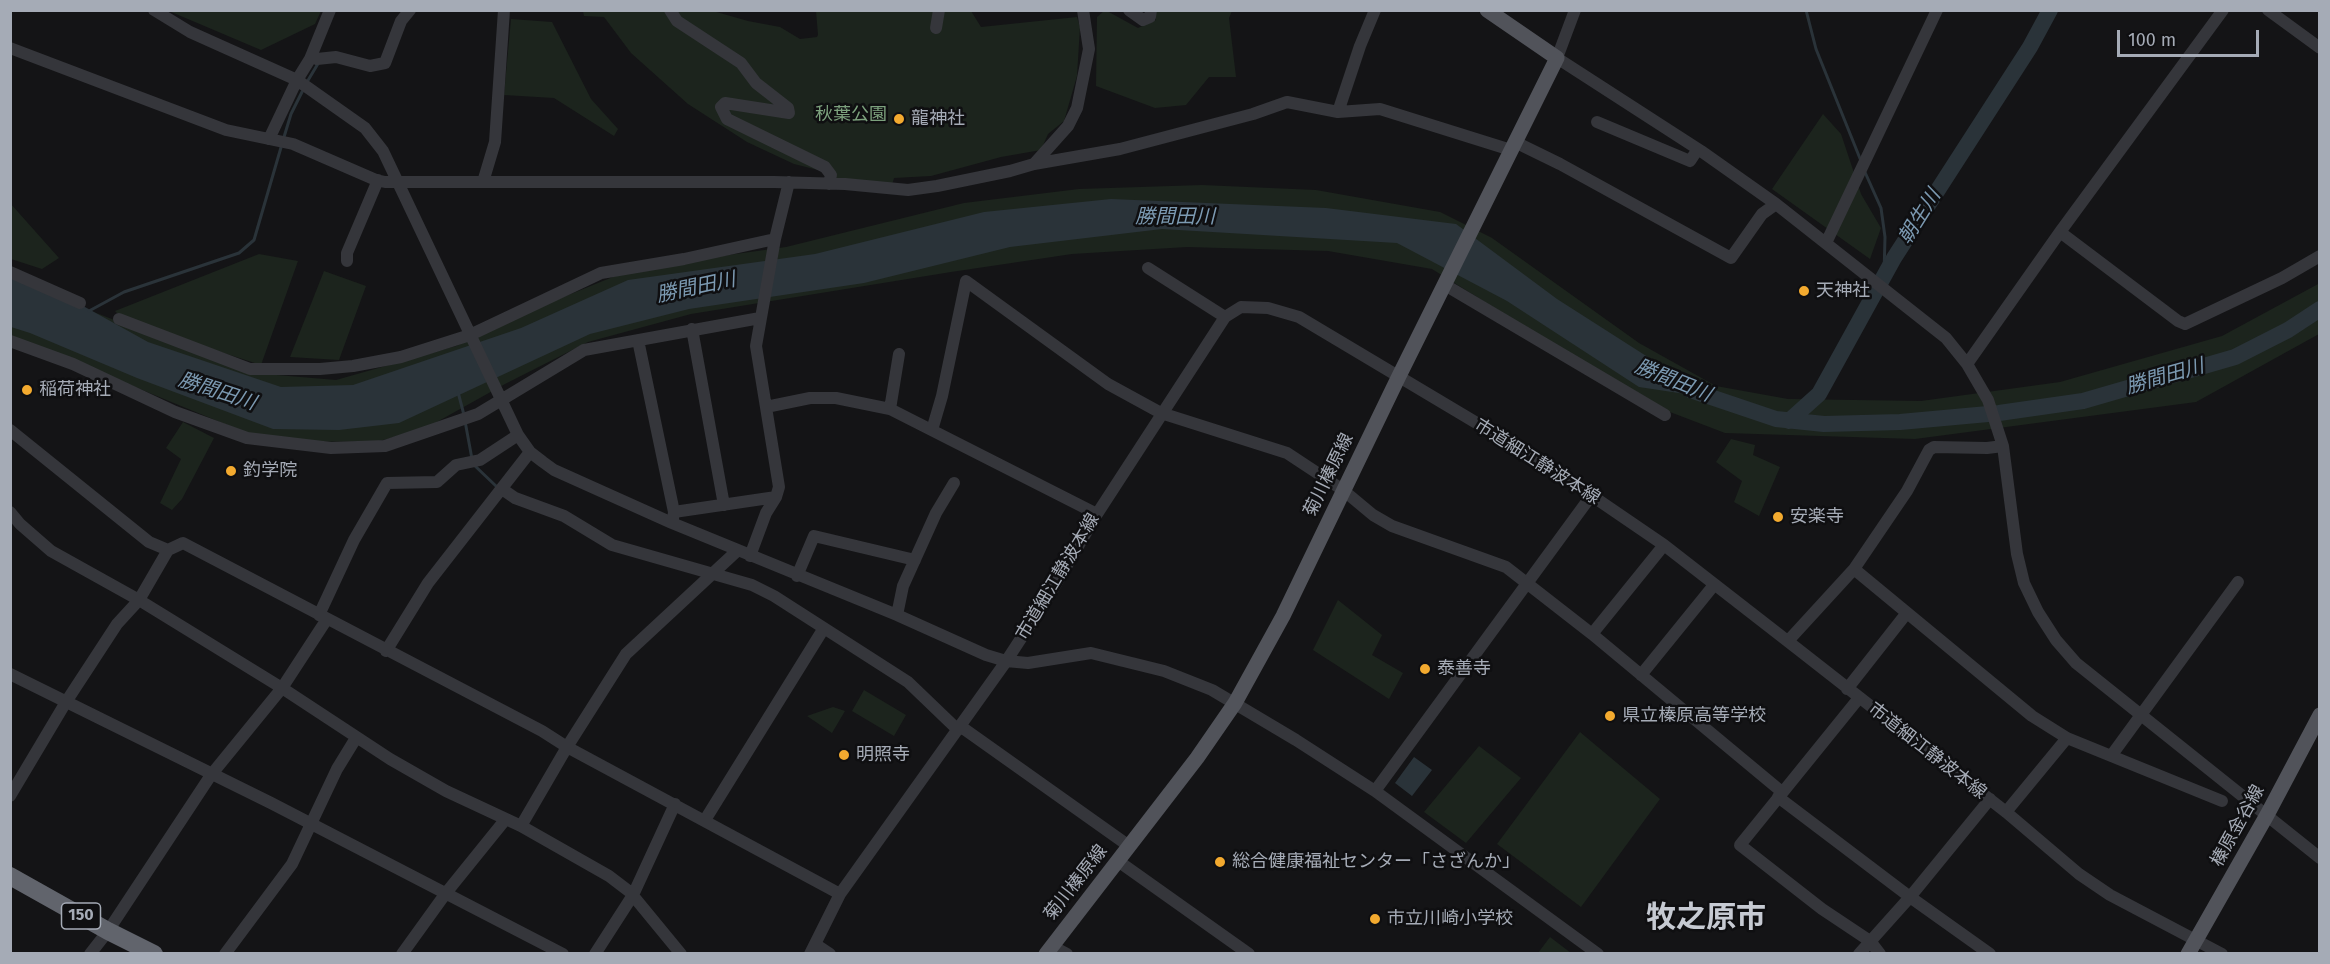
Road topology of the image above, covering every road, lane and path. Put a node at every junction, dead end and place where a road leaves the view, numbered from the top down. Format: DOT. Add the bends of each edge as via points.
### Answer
graph roads {
  1 [pos="154,10"];
  2 [pos="330,10"];
  3 [pos="410,10"];
  4 [pos="504,10"];
  5 [pos="670,10"];
  6 [pos="939,10"];
  7 [pos="1083,10"];
  8 [pos="1129,10"];
  9 [pos="1151,10"];
  10 [pos="1375,10"];
  11 [pos="1487,10"];
  12 [pos="1575,10"];
  13 [pos="1937,10"];
  14 [pos="2223,10"];
  15 [pos="2268,10"];
  16 [pos="936,28"];
  17 [pos="10,48"];
  18 [pos="2319,48"];
  19 [pos="312,56"];
  20 [pos="1557,58"];
  21 [pos="302,84"];
  22 [pos="1338,112"];
  23 [pos="1597,122"];
  24 [pos="278,141"];
  25 [pos="1513,146"];
  26 [pos="1698,149"];
  27 [pos="1034,164"];
  28 [pos="378,180"];
  29 [pos="397,181"];
  30 [pos="483,182"];
  31 [pos="789,182"];
  32 [pos="829,184"];
  33 [pos="1776,204"];
  34 [pos="2060,232"];
  35 [pos="775,239"];
  36 [pos="1827,243"];
  37 [pos="2319,256"];
  38 [pos="347,261"];
  39 [pos="1148,268"];
  40 [pos="10,272"];
  41 [pos="1445,285"];
  42 [pos="80,303"];
  43 [pos="760,316"];
  44 [pos="1225,317"];
  45 [pos="119,319"];
  46 [pos="692,329"];
  47 [pos="470,335"];
  48 [pos="10,340"];
  49 [pos="638,340"];
  50 [pos="899,354"];
  51 [pos="1970,367"];
  52 [pos="1399,376"];
  53 [pos="502,400"];
  54 [pos="765,407"];
  55 [pos="890,409"];
  56 [pos="1161,413"];
  57 [pos="1665,415"];
  58 [pos="10,429"];
  59 [pos="933,430"];
  60 [pos="518,435"];
  61 [pos="2002,441"];
  62 [pos="530,452"];
  63 [pos="954,483"];
  64 [pos="502,489"];
  65 [pos="1343,490"];
  66 [pos="1592,496"];
  67 [pos="776,497"];
  68 [pos="724,505"];
  69 [pos="10,512"];
  70 [pos="1097,514"];
  71 [pos="673,518"];
  72 [pos="1664,545"];
  73 [pos="168,550"];
  74 [pos="738,550"];
  75 [pos="750,556"];
  76 [pos="915,560"];
  77 [pos="1854,569"];
  78 [pos="711,574"];
  79 [pos="797,576"];
  80 [pos="1527,582"];
  81 [pos="2238,582"];
  82 [pos="1714,585"];
  83 [pos="139,600"];
  84 [pos="1906,614"];
  85 [pos="897,615"];
  86 [pos="323,617"];
  87 [pos="824,628"];
  88 [pos="1592,634"];
  89 [pos="1788,641"];
  90 [pos="386,651"];
  91 [pos="1006,661"];
  92 [pos="10,674"];
  93 [pos="1641,675"];
  94 [pos="282,688"];
  95 [pos="1847,689"];
  96 [pos="1859,698"];
  97 [pos="66,702"];
  98 [pos="1235,703"];
  99 [pos="2319,715"];
  100 [pos="2142,716"];
  101 [pos="959,728"];
  102 [pos="356,738"];
  103 [pos="2067,738"];
  104 [pos="567,747"];
  105 [pos="2111,756"];
  106 [pos="211,775"];
  107 [pos="1375,791"];
  108 [pos="1780,794"];
  109 [pos="10,796"];
  110 [pos="1990,799"];
  111 [pos="2222,801"];
  112 [pos="675,804"];
  113 [pos="2006,812"];
  114 [pos="2267,815"];
  115 [pos="505,820"];
  116 [pos="705,820"];
  117 [pos="311,824"];
  118 [pos="521,826"];
  119 [pos="1129,846"];
  120 [pos="2319,858"];
  121 [pos="1118,861"];
  122 [pos="10,876"];
  123 [pos="446,893"];
  124 [pos="840,894"];
  125 [pos="633,895"];
  126 [pos="1910,897"];
  127 [pos="108,931"];
  128 [pos="1870,942"];
  129 [pos="2193,947"];
  130 [pos="812,949"];
  131 [pos="1049,950"];
  132 [pos="90,954"];
  133 [pos="154,954"];
  134 [pos="225,954"];
  135 [pos="402,954"];
  136 [pos="563,954"];
  137 [pos="595,954"];
  138 [pos="681,954"];
  139 [pos="830,954"];
  140 [pos="1066,954"];
  141 [pos="1249,954"];
  142 [pos="1598,954"];
  143 [pos="1859,954"];
  144 [pos="1880,954"];
  145 [pos="1990,954"];
  146 [pos="2222,954"];
  1 -- 21 [label="street" via="190,32"];
  2 -- 19 [label="street"];
  3 -- 19 [label="street" via="401,21 386,63 370,66 336,57 317,60"];
  4 -- 30 [label="street" via="495,142"];
  5 -- 32 [label="street" via="677,21 741,63 756,83 788,108 789,113 725,103 721,107 727,119 825,167 831,175"];
  6 -- 16 [label="street"];
  7 -- 27 [label="street" via="1089,50 1077,108 1068,126"];
  8 -- 9 [label="street" via="1143,20 1150,17"];
  10 -- 22 [label="street"];
  11 -- 20 [label="main road"];
  12 -- 20 [label="street"];
  13 -- 36 [label="street"];
  14 -- 34 [label="street"];
  15 -- 18 [label="street"];
  17 -- 24 [label="street" via="226,130"];
  19 -- 21 [label="street"];
  20 -- 25 [label="main road, 菊川榛原線"];
  20 -- 26 [label="street"];
  21 -- 24 [label="street"];
  21 -- 29 [label="street" via="365,128 383,151"];
  22 -- 25 [label="street" via="1380,109"];
  22 -- 27 [label="street" via="1287,102 1120,149"];
  23 -- 26 [label="street" via="1690,161"];
  24 -- 28 [label="street"];
  25 -- 33 [label="street" via="1731,258 1762,214"];
  25 -- 41 [label="main road, 菊川榛原線"];
  26 -- 33 [label="street"];
  27 -- 32 [label="street" via="908,190"];
  28 -- 29 [label="street"];
  28 -- 38 [label="street"];
  29 -- 30 [label="street"];
  29 -- 47 [label="street"];
  30 -- 31 [label="street"];
  31 -- 32 [label="street"];
  31 -- 35 [label="street"];
  33 -- 36 [label="street"];
  34 -- 37 [label="street" via="2185,324"];
  34 -- 51 [label="street"];
  35 -- 43 [label="street"];
  35 -- 47 [label="street" via="601,273"];
  36 -- 51 [label="street" via="1946,338"];
  39 -- 44 [label="street"];
  40 -- 42 [label="street"];
  41 -- 52 [label="main road, 菊川榛原線"];
  41 -- 57 [label="street"];
  43 -- 46 [label="street"];
  43 -- 54 [label="street" via="756,346"];
  44 -- 52 [label="street, 市道細江静波本線" via="1242,307 1284,311"];
  44 -- 56 [label="street, 市道細江静波本線"];
  45 -- 47 [label="street" via="250,369 352,366 401,357"];
  46 -- 49 [label="street"];
  46 -- 68 [label="street"];
  47 -- 53 [label="street"];
  48 -- 53 [label="street" via="73,364 175,412 247,438 331,448 385,446 465,418"];
  49 -- 53 [label="street" via="584,350"];
  49 -- 71 [label="street"];
  50 -- 55 [label="street"];
  51 -- 61 [label="street" via="1988,400"];
  52 -- 65 [label="main road, 菊川榛原線"];
  52 -- 66 [label="street, 市道細江静波本線"];
  53 -- 60 [label="street"];
  54 -- 55 [label="street" via="810,398 836,398"];
  54 -- 67 [label="street" via="779,487"];
  55 -- 59 [label="street"];
  56 -- 59 [label="street" via="1108,384 966,281"];
  56 -- 65 [label="street" via="1287,453"];
  56 -- 70 [label="street, 市道細江静波本線"];
  58 -- 73 [label="street" via="149,542"];
  59 -- 70 [label="street"];
  60 -- 62 [label="street"];
  60 -- 86 [label="street" via="473,461 456,465 436,482 387,483 354,540"];
  61 -- 77 [label="street" via="1987,448 1929,450"];
  61 -- 100 [label="street" via="2017,554 2024,584 2038,612 2076,663"];
  62 -- 64 [label="street"];
  62 -- 71 [label="street" via="554,470"];
  63 -- 76 [label="street"];
  64 -- 78 [label="street" via="515,498 564,516 612,545"];
  64 -- 90 [label="street" via="428,583"];
  65 -- 80 [label="street" via="1392,526 1506,567"];
  65 -- 98 [label="main road, 菊川榛原線" via="1283,616"];
  66 -- 72 [label="street, 市道細江静波本線"];
  66 -- 80 [label="street"];
  67 -- 68 [label="street"];
  67 -- 75 [label="street"];
  68 -- 71 [label="street"];
  69 -- 83 [label="street" via="51,551"];
  70 -- 91 [label="street, 市道細江静波本線"];
  71 -- 74 [label="street"];
  72 -- 82 [label="street, 市道細江静波本線"];
  72 -- 88 [label="street"];
  73 -- 83 [label="street"];
  73 -- 86 [label="street" via="183,543"];
  74 -- 75 [label="street"];
  74 -- 78 [label="street"];
  75 -- 79 [label="street"];
  76 -- 79 [label="street" via="814,536"];
  76 -- 85 [label="street" via="903,586"];
  77 -- 84 [label="street"];
  77 -- 89 [label="street"];
  78 -- 87 [label="street" via="752,585"];
  78 -- 104 [label="street" via="626,654"];
  79 -- 85 [label="street"];
  80 -- 88 [label="street"];
  80 -- 107 [label="street"];
  81 -- 100 [label="street"];
  82 -- 89 [label="street, 市道細江静波本線"];
  82 -- 93 [label="street"];
  83 -- 94 [label="street"];
  83 -- 97 [label="street" via="117,624"];
  84 -- 95 [label="street"];
  84 -- 103 [label="street" via="2032,716"];
  85 -- 91 [label="street"];
  86 -- 90 [label="street"];
  86 -- 94 [label="street"];
  87 -- 101 [label="street" via="908,682"];
  87 -- 116 [label="street"];
  88 -- 93 [label="street"];
  89 -- 95 [label="street, 市道細江静波本線"];
  90 -- 104 [label="street"];
  91 -- 98 [label="street" via="1028,663 1091,653 1164,671"];
  91 -- 101 [label="street, 市道細江静波本線"];
  92 -- 97 [label="street"];
  93 -- 108 [label="street"];
  94 -- 102 [label="street"];
  94 -- 106 [label="street"];
  95 -- 96 [label="street, 市道細江静波本線"];
  96 -- 108 [label="street"];
  96 -- 110 [label="street, 市道細江静波本線"];
  97 -- 106 [label="street"];
  97 -- 109 [label="street"];
  98 -- 107 [label="street"];
  98 -- 119 [label="main road, 菊川榛原線"];
  99 -- 114 [label="main road, 榛原金谷線"];
  100 -- 105 [label="street"];
  100 -- 114 [label="street"];
  101 -- 119 [label="street"];
  101 -- 124 [label="street, 市道細江静波本線"];
  102 -- 115 [label="street" via="446,791"];
  102 -- 117 [label="street"];
  103 -- 105 [label="street"];
  103 -- 113 [label="street"];
  104 -- 112 [label="street"];
  104 -- 118 [label="street"];
  105 -- 111 [label="street"];
  106 -- 117 [label="street"];
  106 -- 127 [label="street"];
  107 -- 142 [label="street"];
  108 -- 126 [label="street"];
  108 -- 128 [label="street" via="1740,845"];
  110 -- 113 [label="street, 市道細江静波本線"];
  110 -- 126 [label="street"];
  112 -- 116 [label="street"];
  112 -- 125 [label="street"];
  113 -- 129 [label="street, 市道細江静波本線" via="2079,874"];
  114 -- 120 [label="street"];
  114 -- 129 [label="main road, 榛原金谷線"];
  115 -- 118 [label="street"];
  115 -- 123 [label="street"];
  116 -- 124 [label="street"];
  117 -- 123 [label="street"];
  117 -- 134 [label="street" via="292,864"];
  118 -- 125 [label="street" via="609,876"];
  119 -- 121 [label="main road, 菊川榛原線"];
  121 -- 131 [label="main road, 菊川榛原線"];
  121 -- 141 [label="street"];
  122 -- 127 [label="highway, 150"];
  123 -- 135 [label="street"];
  123 -- 136 [label="street"];
  124 -- 130 [label="street, 市道細江静波本線"];
  125 -- 137 [label="street"];
  125 -- 138 [label="street"];
  126 -- 128 [label="street"];
  126 -- 145 [label="street"];
  127 -- 132 [label="street"];
  127 -- 133 [label="highway, 150"];
  128 -- 143 [label="street"];
  128 -- 144 [label="street"];
  129 -- 146 [label="street, 市道細江静波本線"];
  130 -- 139 [label="street"];
  131 -- 140 [label="street"];
}
